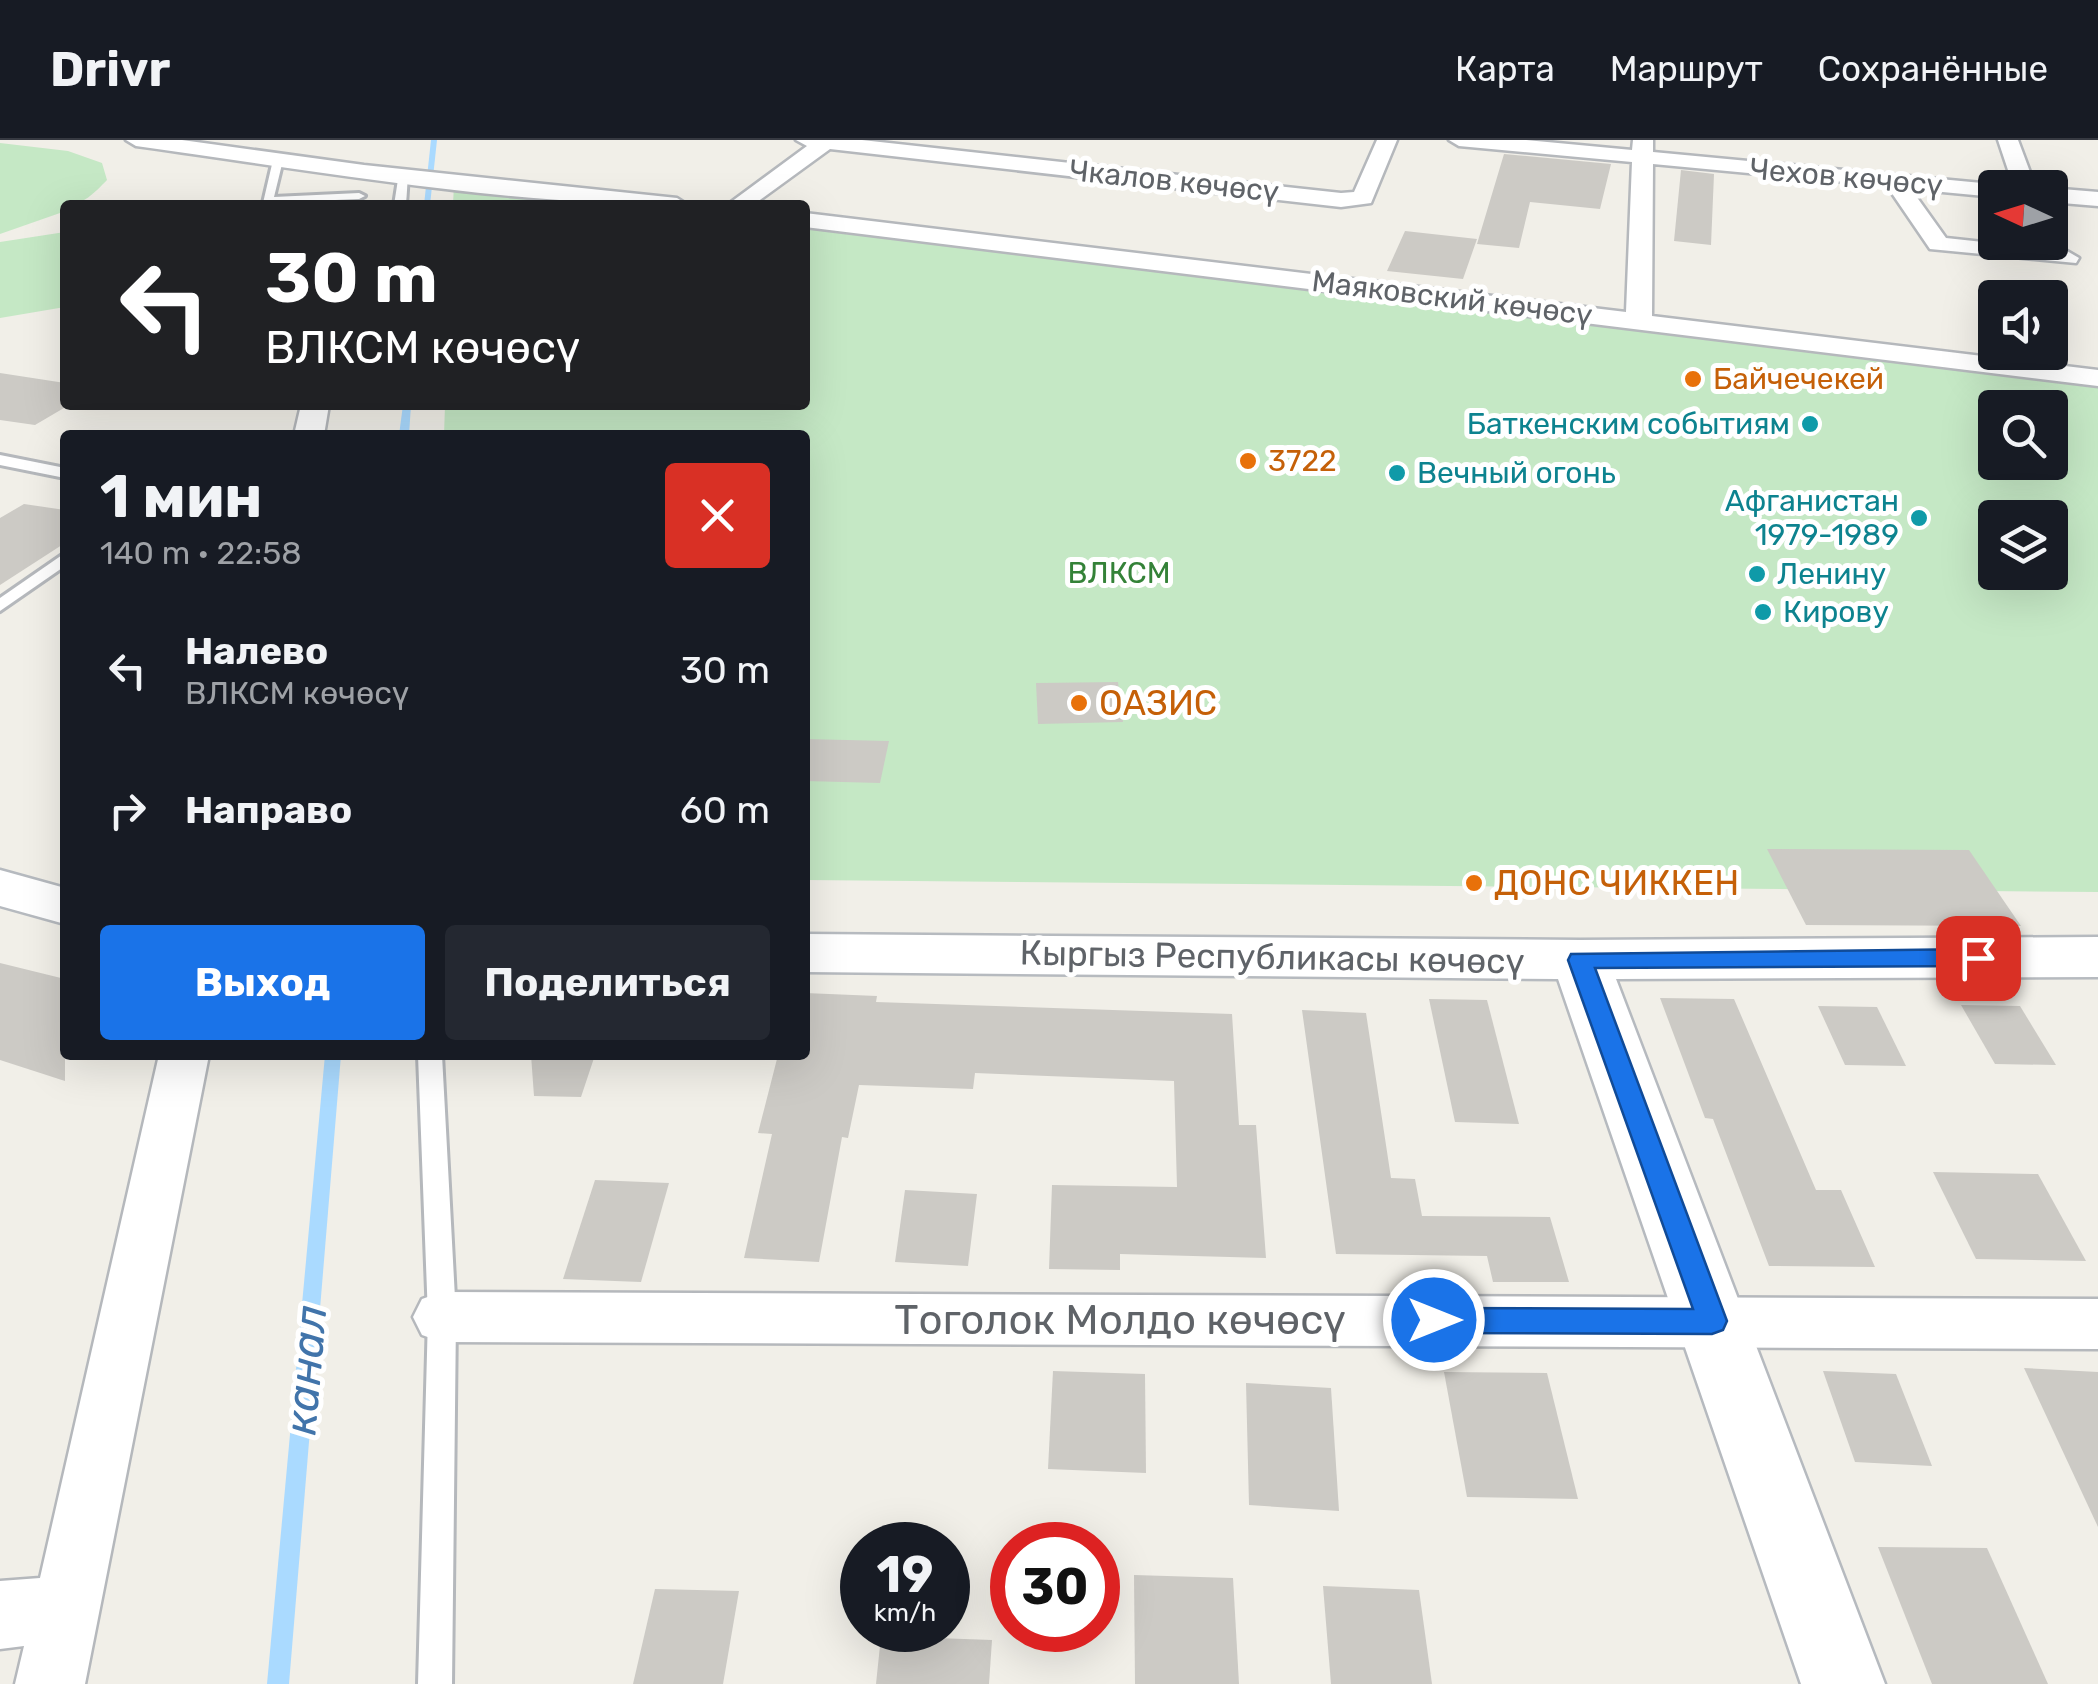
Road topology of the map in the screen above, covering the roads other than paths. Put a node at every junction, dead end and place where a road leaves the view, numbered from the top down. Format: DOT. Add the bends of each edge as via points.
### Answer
graph roads {
  1 [pos="136,140"];
  2 [pos="1387,140"];
  3 [pos="1459,140"];
  4 [pos="2008,140"];
  5 [pos="821,141"];
  6 [pos="1644,149"];
  7 [pos="278,160"];
  8 [pos="366,164"];
  9 [pos="2019,170"];
  10 [pos="406,175"];
  11 [pos="1894,182"];
  12 [pos="1978,189"];
  13 [pos="2068,196"];
  14 [pos="2098,199"];
  15 [pos="267,200"];
  16 [pos="358,200"];
  17 [pos="401,200"];
  18 [pos="632,200"];
  19 [pos="744,200"];
  20 [pos="810,221"];
  21 [pos="1978,248"];
  22 [pos="1639,320"];
  23 [pos="2098,378"];
  24 [pos="0,460"];
  25 [pos="60,471"];
  26 [pos="60,562"];
  27 [pos="0,606"];
  28 [pos="0,888"];
  29 [pos="60,905"];
  30 [pos="810,953"];
  31 [pos="2098,957"];
  32 [pos="1580,960"];
  33 [pos="183,1060"];
  34 [pos="430,1060"];
  35 [pos="442,1317"];
  36 [pos="1712,1321"];
  37 [pos="2098,1324"];
  38 [pos="67,1610"];
  39 [pos="0,1615"];
  40 [pos="50,1684"];
  41 [pos="435,1684"];
  42 [pos="1842,1684"];
  1 -- 7 [label="street"];
  2 -- 5 [label="street, Чкалов көчөсү" via="1363,198 1341,200"];
  3 -- 6 [label="street, Чехов көчөсү"];
  4 -- 9 [label="street"];
  5 -- 19 [label="street"];
  6 -- 11 [label="street, Чехов көчөсү"];
  6 -- 22 [label="street"];
  7 -- 8 [label="street"];
  7 -- 15 [label="lane"];
  8 -- 10 [label="street"];
  8 -- 16 [label="street"];
  10 -- 17 [label="lane"];
  10 -- 18 [label="street"];
  11 -- 12 [label="street, Чехов көчөсү"];
  11 -- 21 [label="street" via="1938,244"];
  13 -- 14 [label="street"];
  20 -- 22 [label="street, Маяковский көчөсү"];
  22 -- 23 [label="street, Маяковский көчөсү"];
  24 -- 25 [label="lane"];
  26 -- 27 [label="lane"];
  28 -- 29 [label="main road"];
  30 -- 32 [label="main road, Кыргыз Республикасы көчөсү"];
  31 -- 32 [label="main road, Кыргыз Республикасы көчөсү"];
  32 -- 36 [label="main road"];
  33 -- 38 [label="street"];
  34 -- 35 [label="lane"];
  35 -- 36 [label="street, Тоголок Молдо көчөсү"];
  35 -- 41 [label="lane"];
  36 -- 37 [label="street, Тоголок Молдо көчөсү"];
  36 -- 42 [label="main road"];
  38 -- 39 [label="street"];
  38 -- 40 [label="street"];
}
